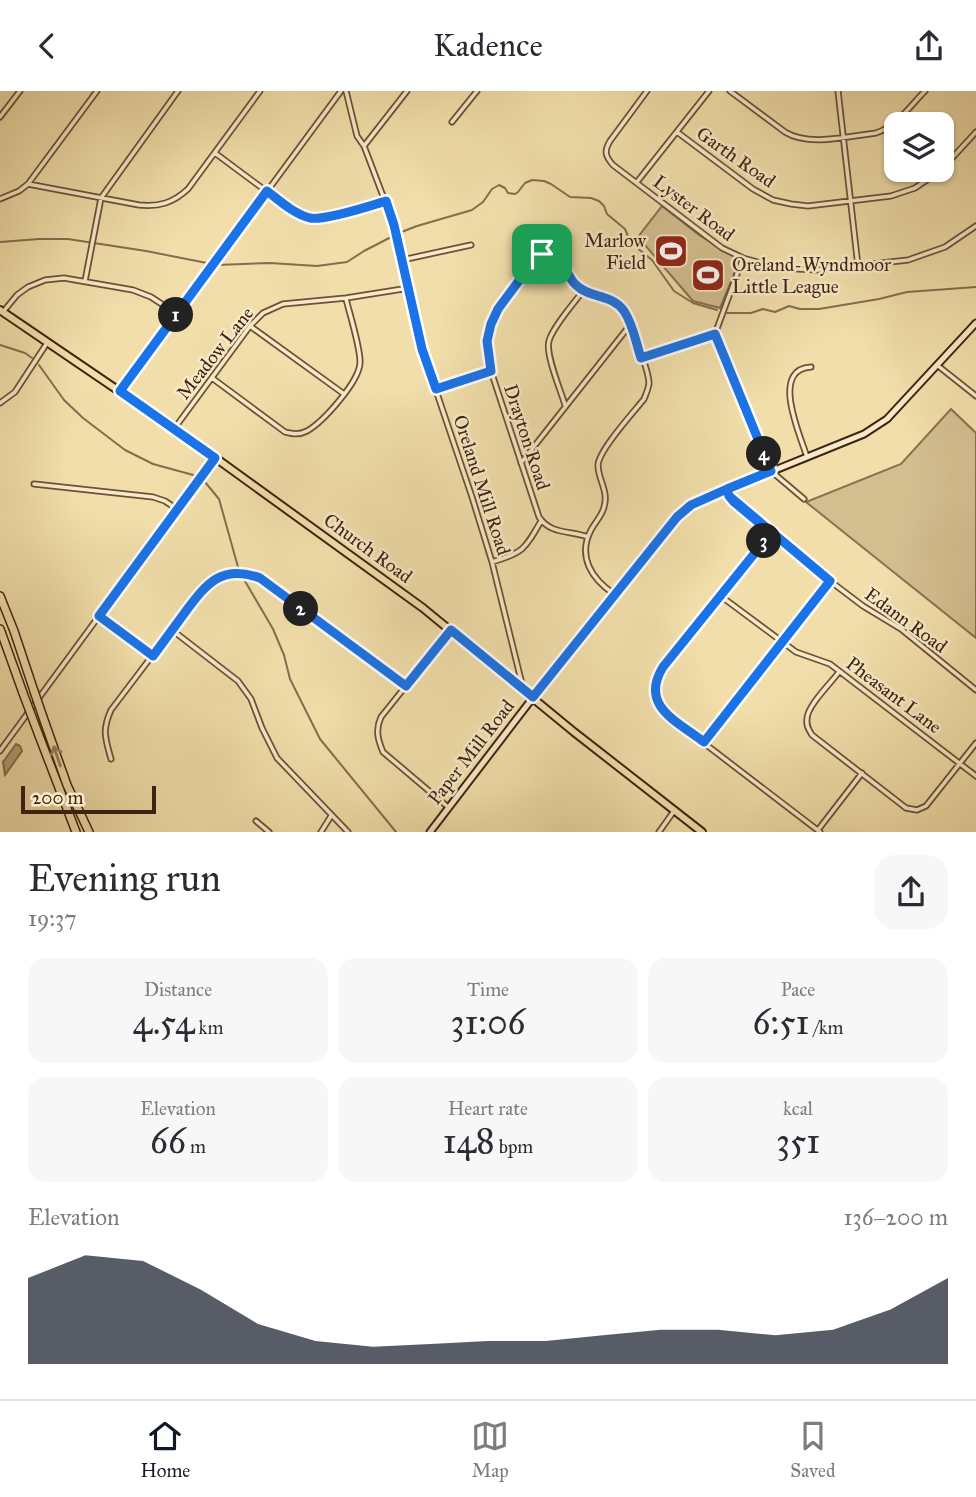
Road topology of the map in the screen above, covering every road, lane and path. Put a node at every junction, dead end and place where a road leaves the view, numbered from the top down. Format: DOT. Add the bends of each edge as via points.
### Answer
graph roads {
  1 [pos="20,91"];
  2 [pos="97,91"];
  3 [pos="178,91"];
  4 [pos="260,91"];
  5 [pos="343,91"];
  6 [pos="407,91"];
  7 [pos="477,91"];
  8 [pos="647,91"];
  9 [pos="709,91"];
  10 [pos="730,91"];
  11 [pos="838,91"];
  12 [pos="925,91"];
  13 [pos="0,117"];
  14 [pos="453,122"];
  15 [pos="677,132"];
  16 [pos="976,132"];
  17 [pos="843,136"];
  18 [pos="974,138"];
  19 [pos="365,146"];
  20 [pos="215,152"];
  21 [pos="954,157"];
  22 [pos="637,182"];
  23 [pos="924,182"];
  24 [pos="28,184"];
  25 [pos="267,191"];
  26 [pos="101,198"];
  27 [pos="0,199"];
  28 [pos="386,201"];
  29 [pos="850,202"];
  30 [pos="976,226"];
  31 [pos="471,245"];
  32 [pos="743,258"];
  33 [pos="402,260"];
  34 [pos="859,267"];
  35 [pos="85,281"];
  36 [pos="409,288"];
  37 [pos="583,291"];
  38 [pos="346,298"];
  39 [pos="2,311"];
  40 [pos="177,314"];
  41 [pos="976,323"];
  42 [pos="630,325"];
  43 [pos="250,326"];
  44 [pos="715,334"];
  45 [pos="47,343"];
  46 [pos="641,358"];
  47 [pos="937,365"];
  48 [pos="810,367"];
  49 [pos="491,371"];
  50 [pos="212,378"];
  51 [pos="436,389"];
  52 [pos="120,391"];
  53 [pos="344,394"];
  54 [pos="976,396"];
  55 [pos="0,403"];
  56 [pos="565,406"];
  57 [pos="174,429"];
  58 [pos="807,457"];
  59 [pos="215,458"];
  60 [pos="521,464"];
  61 [pos="771,471"];
  62 [pos="34,484"];
  63 [pos="727,489"];
  64 [pos="804,499"];
  65 [pos="178,510"];
  66 [pos="541,521"];
  67 [pos="771,533"];
  68 [pos="588,537"];
  69 [pos="492,562"];
  70 [pos="830,581"];
  71 [pos="614,594"];
  72 [pos="0,596"];
  73 [pos="722,596"];
  74 [pos="99,616"];
  75 [pos="0,629"];
  76 [pos="172,630"];
  77 [pos="451,630"];
  78 [pos="782,642"];
  79 [pos="153,656"];
  80 [pos="840,671"];
  81 [pos="406,686"];
  82 [pos="524,690"];
  83 [pos="976,690"];
  84 [pos="533,697"];
  85 [pos="704,742"];
  86 [pos="976,743"];
  87 [pos="0,751"];
  88 [pos="111,759"];
  89 [pos="959,763"];
  90 [pos="862,773"];
  91 [pos="976,776"];
  92 [pos="448,807"];
  93 [pos="674,811"];
  94 [pos="331,816"];
  95 [pos="256,821"];
  96 [pos="818,831"];
  97 [pos="77,832"];
  98 [pos="89,832"];
  99 [pos="269,832"];
  100 [pos="321,832"];
  101 [pos="348,832"];
  102 [pos="430,832"];
  103 [pos="659,832"];
  104 [pos="702,832"];
  1 -- 13 [label="street"];
  2 -- 24 [label="street"];
  3 -- 26 [label="street"];
  4 -- 20 [label="street"];
  5 -- 19 [label="street, Oreland Mill Road" via="357,136"];
  5 -- 25 [label="street"];
  6 -- 19 [label="street"];
  7 -- 14 [label="street"];
  8 -- 22 [label="street, Lyster Road" via="605,154"];
  9 -- 15 [label="street"];
  10 -- 17 [label="street" via="795,138"];
  11 -- 17 [label="street"];
  12 -- 17 [label="street" via="887,129"];
  15 -- 22 [label="street"];
  15 -- 29 [label="street, Garth Road" via="773,200 799,205"];
  16 -- 18 [label="street, Garth Road"];
  17 -- 29 [label="street"];
  18 -- 21 [label="street, Garth Road"];
  19 -- 28 [label="street, Oreland Mill Road"];
  20 -- 25 [label="street"];
  20 -- 26 [label="street" via="188,189 172,202 156,206"];
  22 -- 32 [label="street, Lyster Road" via="722,248"];
  23 -- 29 [label="street, Garth Road" via="899,194"];
  24 -- 26 [label="street"];
  24 -- 27 [label="street"];
  25 -- 28 [label="street" via="312,219"];
  25 -- 40 [label="street"];
  26 -- 35 [label="street"];
  28 -- 33 [label="street, Oreland Mill Road"];
  29 -- 34 [label="street"];
  30 -- 34 [label="street, Lyster Road" via="925,255"];
  31 -- 33 [label="street"];
  32 -- 34 [label="street, Lyster Road" via="800,271"];
  32 -- 44 [label="street"];
  33 -- 36 [label="street, Oreland Mill Road"];
  35 -- 39 [label="street" via="55,278 37,283"];
  35 -- 40 [label="street" via="142,293"];
  36 -- 38 [label="street, Meadow Lane"];
  36 -- 51 [label="street, Oreland Mill Road"];
  37 -- 42 [label="street" via="615,302"];
  37 -- 49 [label="street, Drayton Road" via="561,259 552,254 535,259 494,317 487,341"];
  37 -- 56 [label="street" via="548,343"];
  38 -- 43 [label="street, Meadow Lane" via="283,304 263,313"];
  38 -- 53 [label="street" via="360,359 359,371"];
  39 -- 45 [label="main road, Church Road"];
  40 -- 52 [label="street"];
  41 -- 47 [label="street, Paper Mill Road"];
  42 -- 46 [label="street"];
  42 -- 56 [label="street"];
  43 -- 50 [label="street, Meadow Lane"];
  43 -- 53 [label="street"];
  44 -- 46 [label="street"];
  44 -- 61 [label="street"];
  45 -- 52 [label="main road, Church Road"];
  45 -- 55 [label="street" via="15,392"];
  46 -- 68 [label="street" via="649,380 647,393 600,457 605,504"];
  47 -- 54 [label="street"];
  47 -- 58 [label="street, Paper Mill Road" via="877,427"];
  48 -- 58 [label="street" via="796,372 789,391"];
  49 -- 51 [label="street"];
  49 -- 60 [label="street, Drayton Road"];
  50 -- 53 [label="street" via="285,432 295,434 317,424"];
  50 -- 57 [label="street, Meadow Lane"];
  51 -- 69 [label="street, Oreland Mill Road"];
  52 -- 57 [label="main road, Church Road"];
  56 -- 60 [label="street"];
  57 -- 59 [label="main road, Church Road"];
  58 -- 61 [label="street, Paper Mill Road"];
  59 -- 65 [label="street"];
  59 -- 77 [label="main road, Church Road"];
  60 -- 66 [label="street, Drayton Road"];
  61 -- 63 [label="street, Paper Mill Road"];
  61 -- 64 [label="street"];
  62 -- 65 [label="street" via="153,497"];
  63 -- 67 [label="street, Edann Road" via="733,501"];
  63 -- 71 [label="street, Paper Mill Road" via="691,505 677,517"];
  65 -- 74 [label="street"];
  66 -- 68 [label="street" via="558,532"];
  66 -- 69 [label="street" via="521,551"];
  67 -- 70 [label="street, Edann Road"];
  67 -- 73 [label="street"];
  68 -- 71 [label="street" via="589,567"];
  69 -- 82 [label="street, Oreland Mill Road"];
  70 -- 78 [label="street"];
  70 -- 83 [label="street, Edann Road" via="901,629"];
  71 -- 84 [label="street, Paper Mill Road"];
  98 -- 72 [label="highway, one-way, bridge" via="67,785"];
  73 -- 78 [label="street, Pheasant Lane"];
  73 -- 85 [label="street" via="663,667 654,691 660,708"];
  74 -- 79 [label="street"];
  74 -- 87 [label="street"];
  75 -- 97 [label="highway, bridge"];
  76 -- 79 [label="street"];
  76 -- 81 [label="street" via="213,580 230,573 248,574 260,578"];
  76 -- 94 [label="street" via="238,681 277,758"];
  77 -- 81 [label="street"];
  77 -- 82 [label="main road, Church Road"];
  78 -- 80 [label="street, Pheasant Lane"];
  78 -- 85 [label="street"];
  79 -- 88 [label="street" via="104,725"];
  80 -- 89 [label="street, Pheasant Lane"];
  80 -- 90 [label="street" via="809,711 807,726 812,735"];
  81 -- 92 [label="street" via="381,717 378,741 383,752"];
  82 -- 84 [label="main road, Church Road"];
  84 -- 92 [label="street, Paper Mill Road"];
  84 -- 93 [label="main road, Church Road"];
  85 -- 96 [label="street"];
  86 -- 89 [label="street"];
  89 -- 90 [label="street" via="929,804 917,810 903,806"];
  89 -- 91 [label="street, Pheasant Lane"];
  90 -- 96 [label="street"];
  92 -- 102 [label="street, Paper Mill Road"];
  93 -- 103 [label="street"];
  93 -- 104 [label="main road, Church Road"];
  94 -- 100 [label="street"];
  94 -- 101 [label="street"];
  95 -- 99 [label="street"];
}
